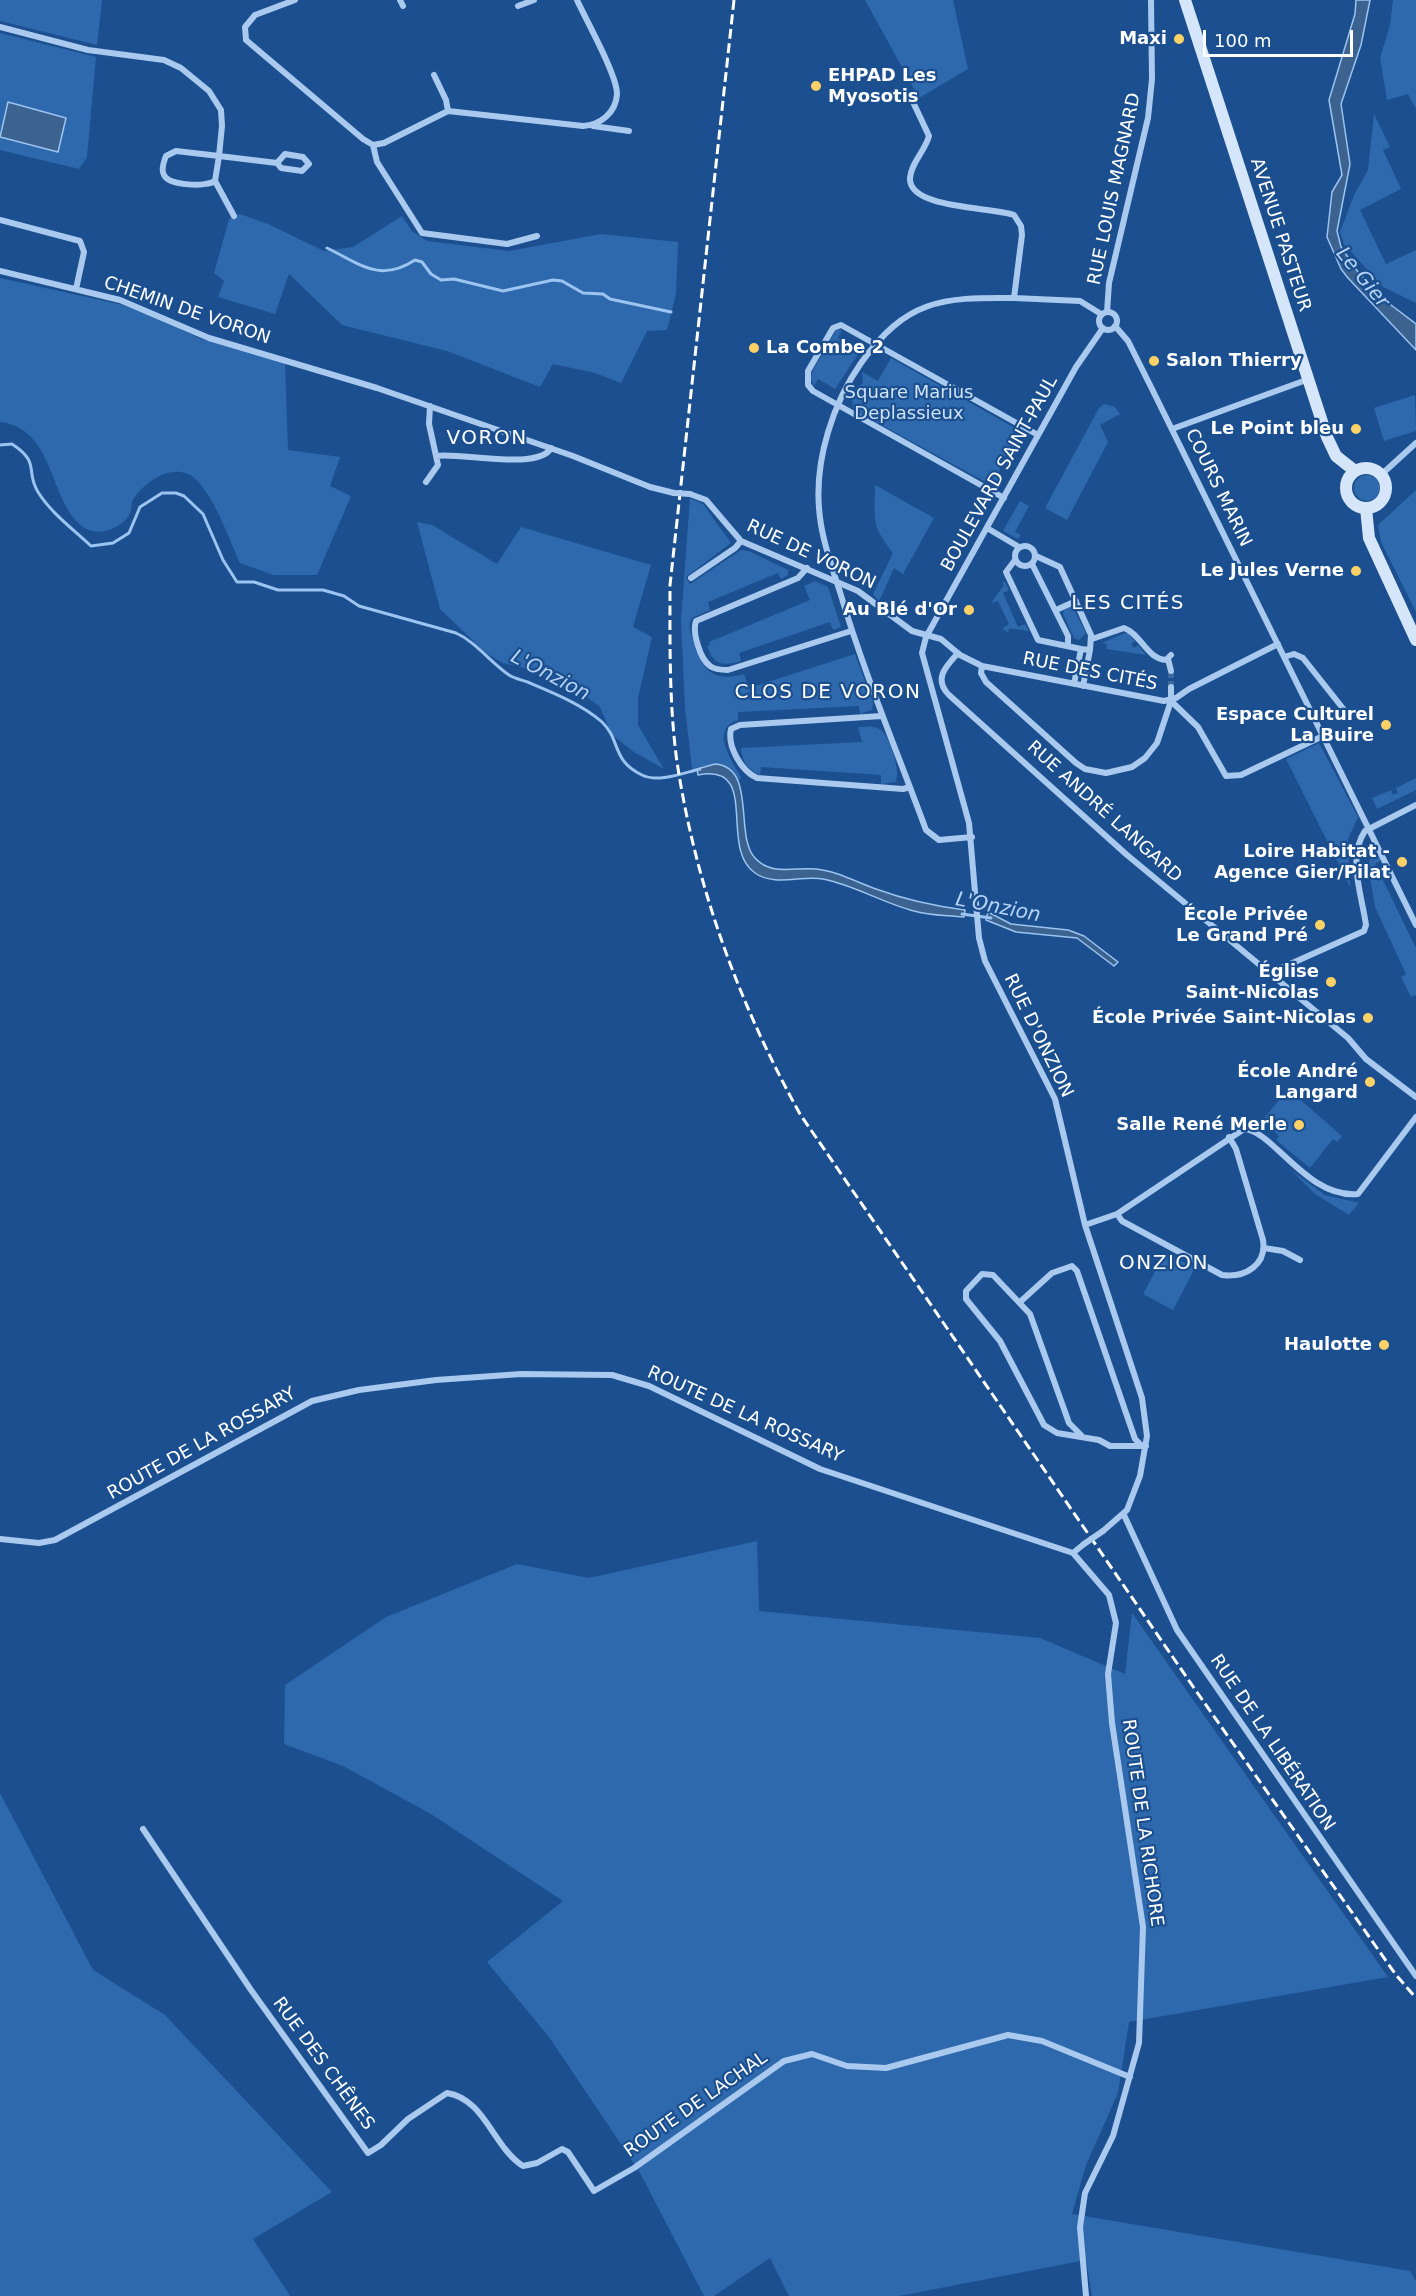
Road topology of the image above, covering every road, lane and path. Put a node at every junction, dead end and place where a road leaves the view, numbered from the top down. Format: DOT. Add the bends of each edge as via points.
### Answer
graph roads {
  1 [pos="295,0"];
  2 [pos="534,0"];
  3 [pos="577,0"];
  4 [pos="1151,0"];
  5 [pos="1185,0"];
  6 [pos="518,6"];
  7 [pos="0,27"];
  8 [pos="434,75"];
  9 [pos="913,102"];
  10 [pos="448,111"];
  11 [pos="590,125"];
  12 [pos="629,130"];
  13 [pos="373,145"];
  14 [pos="219,156"];
  15 [pos="277,163"];
  16 [pos="215,181"];
  17 [pos="234,216"];
  18 [pos="0,220"];
  19 [pos="537,236"];
  20 [pos="0,271"];
  21 [pos="76,290"];
  22 [pos="1014,298"];
  23 [pos="1104,313"];
  24 [pos="1115,326"];
  25 [pos="1103,328"];
  26 [pos="875,344"];
  27 [pos="1309,379"];
  28 [pos="837,405"];
  29 [pos="430,406"];
  30 [pos="1172,429"];
  31 [pos="1038,435"];
  32 [pos="1416,443"];
  33 [pos="551,448"];
  34 [pos="436,456"];
  35 [pos="1355,471"];
  36 [pos="1382,474"];
  37 [pos="426,482"];
  38 [pos="690,494"];
  39 [pos="1004,498"];
  40 [pos="1365,508"];
  41 [pos="987,528"];
  42 [pos="741,541"];
  43 [pos="1019,547"];
  44 [pos="1036,556"];
  45 [pos="1015,560"];
  46 [pos="1032,564"];
  47 [pos="807,568"];
  48 [pos="691,578"];
  49 [pos="836,581"];
  50 [pos="1076,601"];
  51 [pos="1056,610"];
  52 [pos="851,631"];
  53 [pos="926,636"];
  54 [pos="1092,639"];
  55 [pos="1416,640"];
  56 [pos="1278,644"];
  57 [pos="1068,646"];
  58 [pos="1081,648"];
  59 [pos="1090,650"];
  60 [pos="958,653"];
  61 [pos="1284,657"];
  62 [pos="982,666"];
  63 [pos="1171,671"];
  64 [pos="1074,684"];
  65 [pos="1083,686"];
  66 [pos="1170,687"];
  67 [pos="1171,701"];
  68 [pos="1345,711"];
  69 [pos="882,716"];
  70 [pos="1323,736"];
  71 [pos="910,787"];
  72 [pos="1416,806"];
  73 [pos="1369,829"];
  74 [pos="972,837"];
  75 [pos="1416,925"];
  76 [pos="1270,973"];
  77 [pos="1416,1097"];
  78 [pos="1416,1117"];
  79 [pos="1229,1137"];
  80 [pos="1117,1214"];
  81 [pos="1085,1225"];
  82 [pos="1264,1248"];
  83 [pos="1300,1260"];
  84 [pos="1020,1302"];
  85 [pos="1082,1436"];
  86 [pos="1144,1445"];
  87 [pos="1124,1515"];
  88 [pos="0,1539"];
  89 [pos="1073,1553"];
  90 [pos="143,1829"];
  91 [pos="1416,1976"];
  92 [pos="1130,2077"];
  93 [pos="594,2191"];
  94 [pos="1086,2296"];
  1 -- 13 [label="street" via="255,15 245,27 246,40"];
  2 -- 6 [label="street"];
  3 -- 11 [label="street" via="617,94 605,119"];
  4 -- 23 [label="street, RUE LOUIS MAGNARD" via="1148,118"];
  5 -- 27 [label="main road, AVENUE PASTEUR"];
  7 -- 14 [label="street" via="88,50 164,60 181,68 209,91 221,110"];
  8 -- 10 [label="street"];
  9 -- 22 [label="street" via="929,136 911,169 912,188 932,201 1006,212 1018,220 1022,235"];
  10 -- 11 [label="street"];
  10 -- 13 [label="street"];
  11 -- 12 [label="street"];
  13 -- 19 [label="street" via="376,162 422,233 507,244"];
  14 -- 15 [label="street"];
  14 -- 16 [label="street"];
  14 -- 16 [label="street" via="172,151 164,160 163,172 169,180 204,185"];
  15 -- 15 [label="street" via="281,168 302,171 309,164 303,157 285,154"];
  16 -- 17 [label="street"];
  18 -- 21 [label="street" via="80,241 84,252"];
  20 -- 21 [label="street, CHEMIN DE VORON"];
  21 -- 29 [label="street, CHEMIN DE VORON" via="120,300 209,338"];
  22 -- 23 [label="street" via="1080,302"];
  22 -- 26 [label="street" via="974,297 934,303 902,318"];
  23 -- 24 [label="street" via="1116,318"];
  23 -- 25 [label="street" via="1099,323"];
  24 -- 25 [label="street" via="1110,330"];
  24 -- 30 [label="street, COURS MARIN" via="1128,341"];
  25 -- 31 [label="street, BOULEVARD SAINT-PAUL"];
  26 -- 28 [label="street"];
  26 -- 28 [label="street" via="841,325 833,328 808,371 807,381 813,391"];
  26 -- 31 [label="street"];
  27 -- 30 [label="street"];
  27 -- 35 [label="main road, AVENUE PASTEUR" via="1330,446"];
  28 -- 39 [label="street"];
  28 -- 49 [label="street" via="825,446 819,506 822,534"];
  29 -- 33 [label="street, CHEMIN DE VORON"];
  29 -- 34 [label="street" via="429,424"];
  30 -- 56 [label="street, COURS MARIN"];
  31 -- 39 [label="street, BOULEVARD SAINT-PAUL"];
  32 -- 36 [label="street"];
  33 -- 34 [label="street" via="546,455 506,460"];
  33 -- 38 [label="street, CHEMIN DE VORON, bridge" via="650,487"];
  34 -- 37 [label="street" via="437,468"];
  35 -- 36 [label="main road" via="1367,468"];
  35 -- 40 [label="main road" via="1348,480 1347,493 1353,503"];
  36 -- 40 [label="main road" via="1385,495 1377,505"];
  38 -- 42 [label="street, RUE DE VORON" via="706,500"];
  39 -- 41 [label="street, BOULEVARD SAINT-PAUL"];
  40 -- 55 [label="main road" via="1369,538"];
  41 -- 43 [label="street"];
  41 -- 53 [label="street, BOULEVARD SAINT-PAUL"];
  42 -- 47 [label="street, RUE DE VORON"];
  42 -- 48 [label="street"];
  43 -- 44 [label="street" via="1029,546"];
  43 -- 45 [label="street"];
  44 -- 46 [label="street"];
  44 -- 50 [label="street" via="1060,567"];
  45 -- 46 [label="street" via="1023,566"];
  45 -- 57 [label="street" via="1006,572 1038,640"];
  46 -- 51 [label="street"];
  47 -- 49 [label="street, RUE DE VORON"];
  47 -- 52 [label="street" via="798,578 696,621 694,627 706,662 715,669 728,670"];
  49 -- 52 [label="street"];
  49 -- 53 [label="street, RUE DE VORON" via="872,599 906,627"];
  50 -- 51 [label="street"];
  50 -- 54 [label="street"];
  51 -- 57 [label="street" via="1068,636"];
  52 -- 69 [label="street"];
  53 -- 60 [label="street, RUE DES CITÉS" via="941,639"];
  53 -- 74 [label="street, RUE D'ONZION" via="922,661"];
  54 -- 59 [label="street"];
  54 -- 63 [label="street" via="1124,628 1133,632 1157,658 1170,657"];
  56 -- 61 [label="street, COURS MARIN"];
  56 -- 67 [label="street, RUE DES CITÉS" via="1189,688"];
  57 -- 58 [label="street"];
  58 -- 59 [label="street"];
  58 -- 64 [label="street"];
  59 -- 65 [label="street"];
  60 -- 62 [label="street, RUE DES CITÉS"];
  60 -- 76 [label="street, RUE ANDRÉ LANGARD" via="941,675 945,691 1127,855"];
  61 -- 68 [label="street" via="1294,654 1304,658"];
  61 -- 70 [label="street, COURS MARIN"];
  62 -- 64 [label="street, RUE DES CITÉS"];
  62 -- 67 [label="street" via="986,682 1076,763 1095,773 1119,771 1145,758 1161,734"];
  64 -- 65 [label="street, RUE DES CITÉS"];
  65 -- 67 [label="street, RUE DES CITÉS"];
  66 -- 67 [label="street"];
  67 -- 70 [label="street" via="1193,720 1222,774 1230,777"];
  69 -- 71 [label="street"];
  69 -- 71 [label="street" via="740,725 731,729 730,740 743,768 757,778"];
  70 -- 73 [label="street, COURS MARIN"];
  71 -- 74 [label="street" via="929,835 945,841"];
  72 -- 73 [label="street"];
  73 -- 75 [label="street, COURS MARIN"];
  73 -- 76 [label="street" via="1361,837 1356,862 1364,931"];
  74 -- 81 [label="street, RUE D'ONZION" via="977,922 987,967 1055,1099"];
  76 -- 77 [label="street, RUE ANDRÉ LANGARD" via="1348,1038 1366,1059"];
  78 -- 79 [label="street" via="1354,1195 1319,1185 1252,1131 1244,1129"];
  79 -- 80 [label="street"];
  79 -- 82 [label="street" via="1236,1149"];
  80 -- 81 [label="street"];
  80 -- 82 [label="street" via="1122,1221 1222,1275 1238,1276 1251,1270"];
  81 -- 86 [label="street, RUE D'ONZION" via="1138,1379 1146,1419"];
  82 -- 83 [label="street" via="1278,1249"];
  84 -- 85 [label="street" via="1033,1322 1069,1423"];
  84 -- 85 [label="street" via="990,1273 982,1274 965,1295 1000,1341 1044,1425 1057,1433"];
  84 -- 86 [label="street" via="1052,1272 1075,1268 1135,1439"];
  85 -- 86 [label="street" via="1110,1446"];
  86 -- 87 [label="street, RUE D'ONZION" via="1134,1493"];
  87 -- 89 [label="street, bridge"];
  87 -- 91 [label="street, RUE DE LA LIBÉRATION" via="1177,1630"];
  88 -- 89 [label="street, ROUTE DE LA ROSSARY" via="39,1544 55,1540 312,1401 436,1380 521,1374 612,1376 649,1386 820,1469"];
  89 -- 92 [label="street, ROUTE DE LA RICHORE" via="1109,1595 1116,1623 1108,1674 1112,1723 1143,1927 1139,2043"];
  90 -- 93 [label="street, RUE DES CHÊNES" via="251,1990 368,2153 447,2093 459,2095 471,2103 511,2158 524,2166 562,2149"];
  92 -- 93 [label="street, ROUTE DE LACHAL" via="1042,2041 1008,2035 886,2068 847,2066 812,2054 784,2061 634,2168"];
  92 -- 94 [label="street, ROUTE DE LA RICHORE" via="1113,2136 1084,2193 1080,2228"];
}
